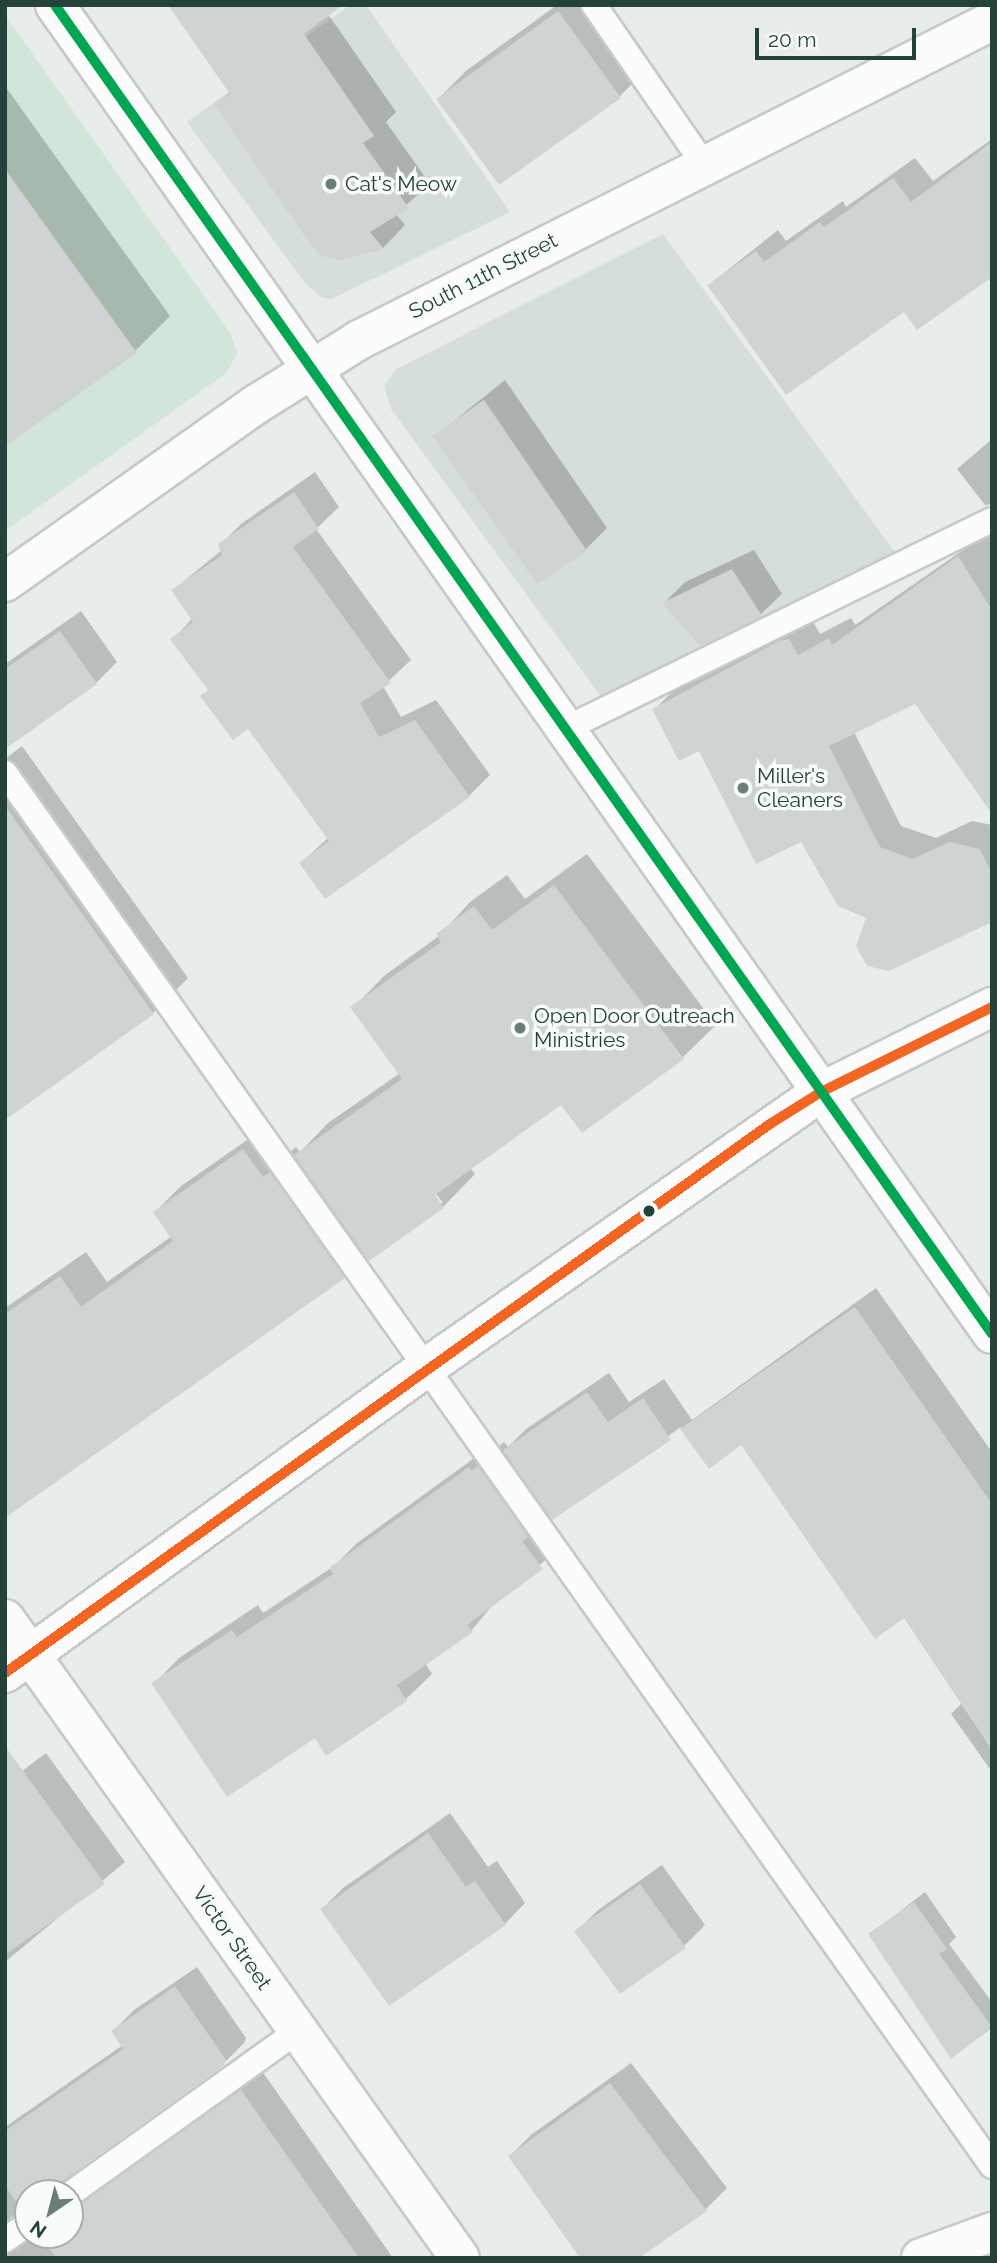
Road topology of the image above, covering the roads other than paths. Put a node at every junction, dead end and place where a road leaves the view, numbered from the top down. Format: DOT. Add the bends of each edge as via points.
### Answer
graph roads {
  1 [pos="55,5"];
  2 [pos="594,5"];
  3 [pos="992,21"];
  4 [pos="704,163"];
  5 [pos="311,369"];
  6 [pos="992,520"];
  7 [pos="5,582"];
  8 [pos="565,729"];
  9 [pos="5,773"];
  10 [pos="992,1007"];
  11 [pos="821,1092"];
  12 [pos="992,1334"];
  13 [pos="424,1369"];
  14 [pos="5,1619"];
  15 [pos="18,1664"];
  16 [pos="298,2031"];
  17 [pos="992,2166"];
  18 [pos="84,2184"];
  19 [pos="992,2232"];
  20 [pos="460,2258"];
  21 [pos="921,2258"];
  1 -- 5 [label="street"];
  2 -- 4 [label="lane"];
  3 -- 4 [label="street, South 11th Street"];
  4 -- 5 [label="street, South 11th Street"];
  5 -- 7 [label="street, South 11th Street"];
  5 -- 8 [label="street"];
  6 -- 8 [label="lane"];
  8 -- 11 [label="street"];
  9 -- 13 [label="lane"];
  10 -- 11 [label="street"];
  11 -- 12 [label="street"];
  11 -- 13 [label="street"];
  13 -- 15 [label="street"];
  13 -- 17 [label="lane"];
  14 -- 15 [label="street, Victor Street"];
  15 -- 16 [label="street, Victor Street"];
  16 -- 18 [label="lane"];
  16 -- 20 [label="street, Victor Street"];
  19 -- 21 [label="street"];
}
